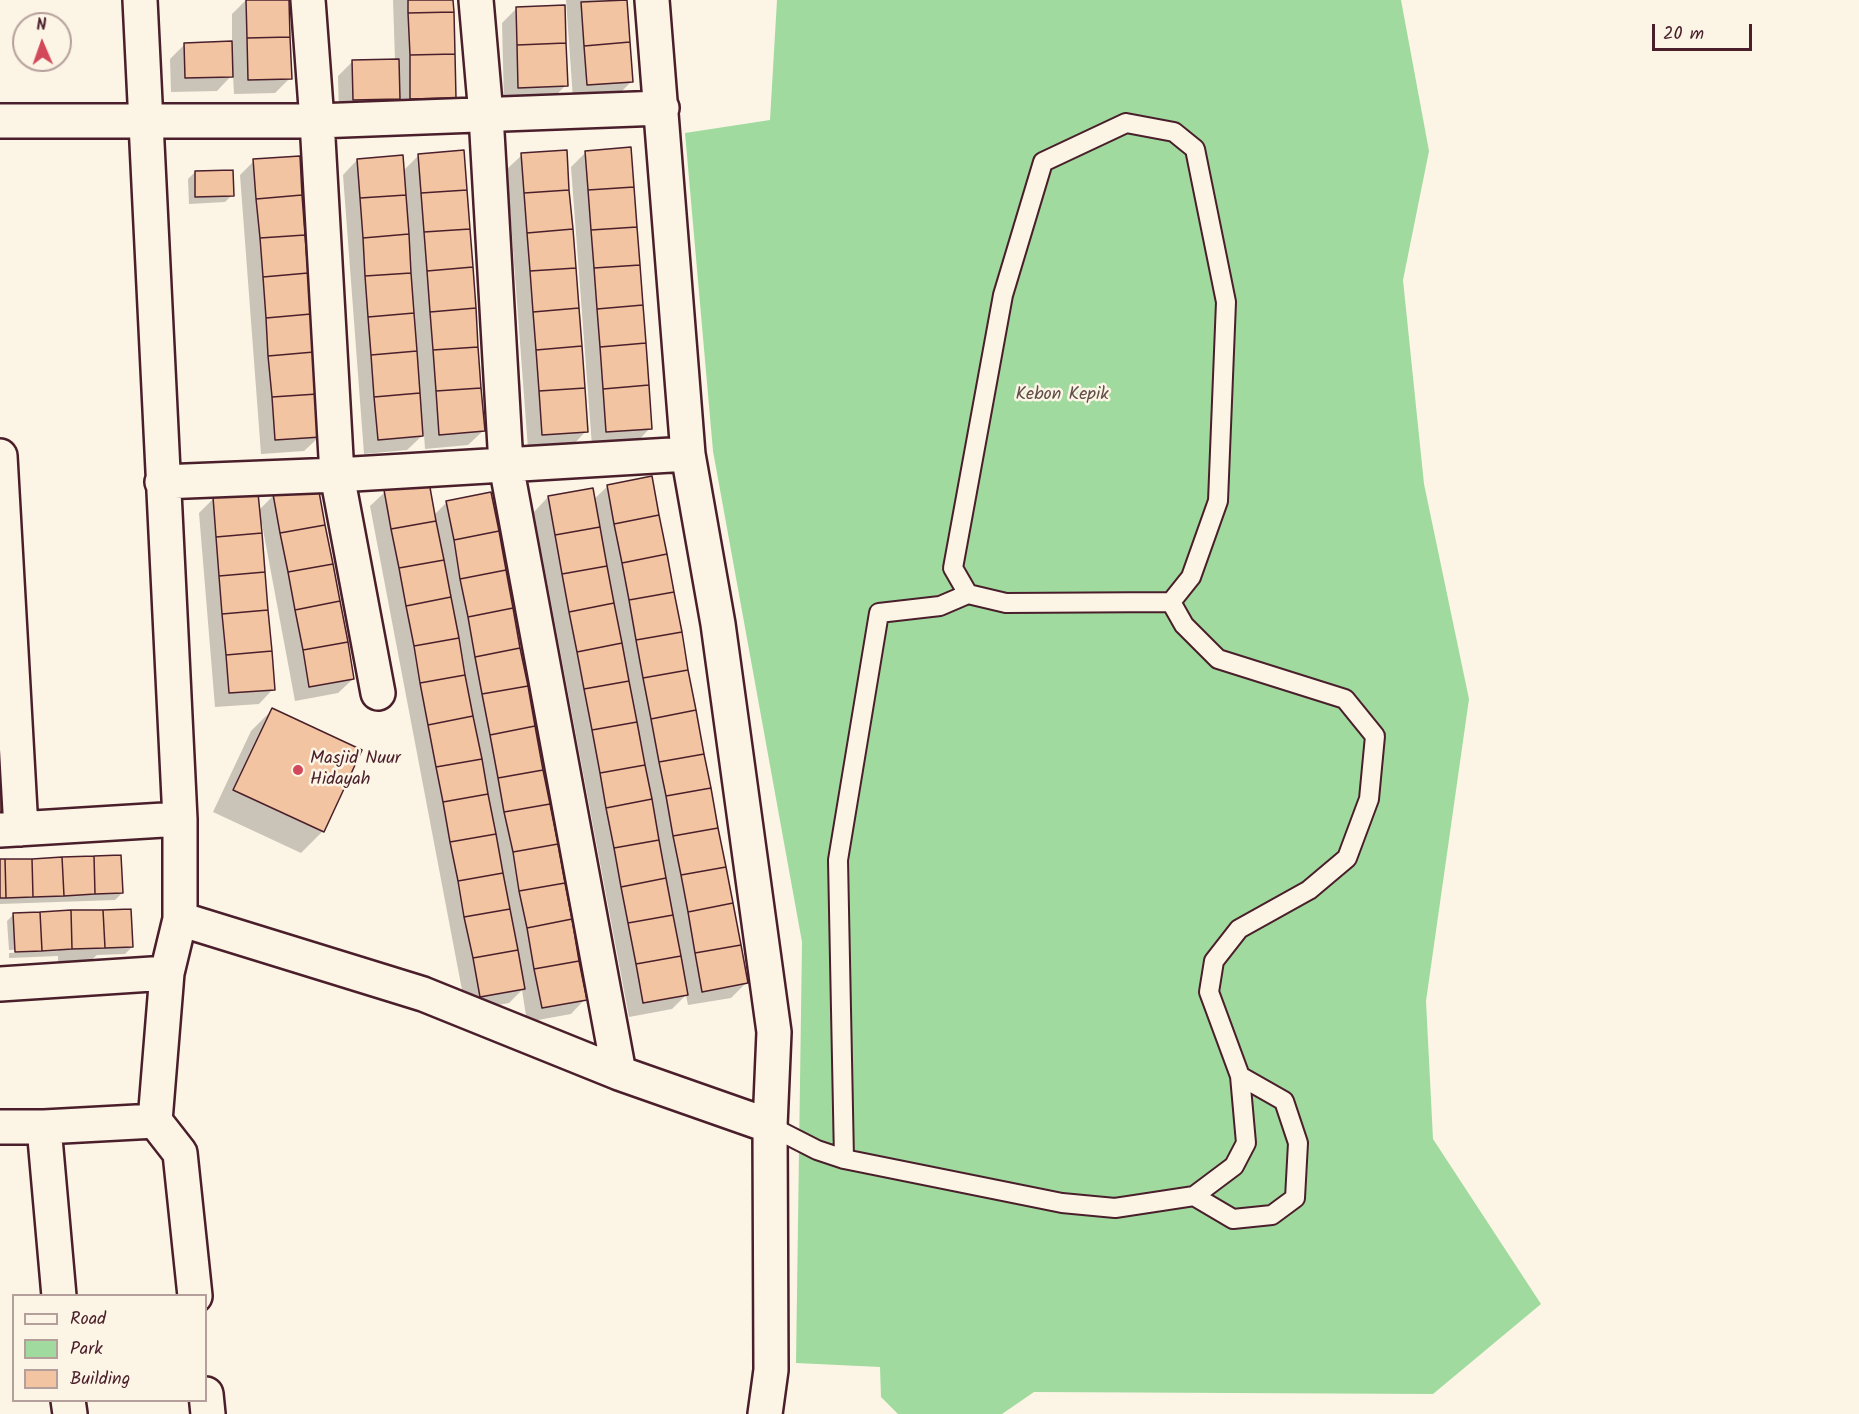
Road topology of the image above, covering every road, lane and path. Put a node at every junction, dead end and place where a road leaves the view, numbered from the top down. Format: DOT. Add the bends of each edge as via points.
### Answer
graph roads {
  1 [pos="140,0"];
  2 [pos="308,0"];
  3 [pos="476,0"];
  4 [pos="652,0"];
  5 [pos="662,108"];
  6 [pos="486,115"];
  7 [pos="0,121"];
  8 [pos="317,121"];
  9 [pos="146,122"];
  10 [pos="688,454"];
  11 [pos="0,456"];
  12 [pos="506,465"];
  13 [pos="337,475"];
  14 [pos="162,482"];
  15 [pos="0,486"];
  16 [pos="968,594"];
  17 [pos="1171,602"];
  18 [pos="378,693"];
  19 [pos="180,819"];
  20 [pos="11,829"];
  21 [pos="180,919"];
  22 [pos="167,973"];
  23 [pos="0,984"];
  24 [pos="619,1072"];
  25 [pos="1240,1076"];
  26 [pos="155,1121"];
  27 [pos="770,1126"];
  28 [pos="0,1127"];
  29 [pos="44,1127"];
  30 [pos="844,1159"];
  31 [pos="1194,1196"];
  32 [pos="59,1294"];
  33 [pos="195,1294"];
  34 [pos="765,1414"];
  1 -- 9 [label="street"];
  2 -- 8 [label="street"];
  3 -- 6 [label="street"];
  4 -- 5 [label="street"];
  5 -- 6 [label="street"];
  5 -- 10 [label="street"];
  6 -- 8 [label="street"];
  6 -- 12 [label="street"];
  7 -- 9 [label="street"];
  8 -- 9 [label="street"];
  8 -- 13 [label="street"];
  9 -- 14 [label="street"];
  10 -- 12 [label="street"];
  10 -- 27 [label="street" via="718,624 774,1032"];
  11 -- 15 [label="street"];
  12 -- 13 [label="street"];
  12 -- 24 [label="street"];
  13 -- 14 [label="street"];
  13 -- 18 [label="street"];
  14 -- 19 [label="street"];
  15 -- 20 [label="street"];
  16 -- 17 [label="lane" via="1006,603"];
  16 -- 17 [label="lane" via="953,568 1003,295 1043,162 1126,123 1174,132 1195,149 1226,302 1218,501 1191,578"];
  16 -- 30 [label="lane" via="940,606 879,613 838,860"];
  17 -- 25 [label="lane" via="1184,625 1218,659 1345,699 1375,736 1370,799 1347,858 1308,890 1239,929 1214,961 1209,992"];
  19 -- 20 [label="street"];
  19 -- 21 [label="street"];
  21 -- 22 [label="street"];
  21 -- 24 [label="street" via="423,994"];
  22 -- 23 [label="street"];
  22 -- 26 [label="street"];
  24 -- 27 [label="street"];
  25 -- 31 [label="lane" via="1246,1143 1234,1166"];
  25 -- 31 [label="lane" via="1284,1101 1298,1143 1295,1198 1272,1215 1233,1219"];
  26 -- 29 [label="street"];
  26 -- 33 [label="street" via="180,1153"];
  27 -- 30 [label="lane"];
  27 -- 34 [label="street" via="771,1370"];
  28 -- 29 [label="street"];
  29 -- 32 [label="street"];
  30 -- 31 [label="lane" via="1062,1203 1115,1208"];
}
